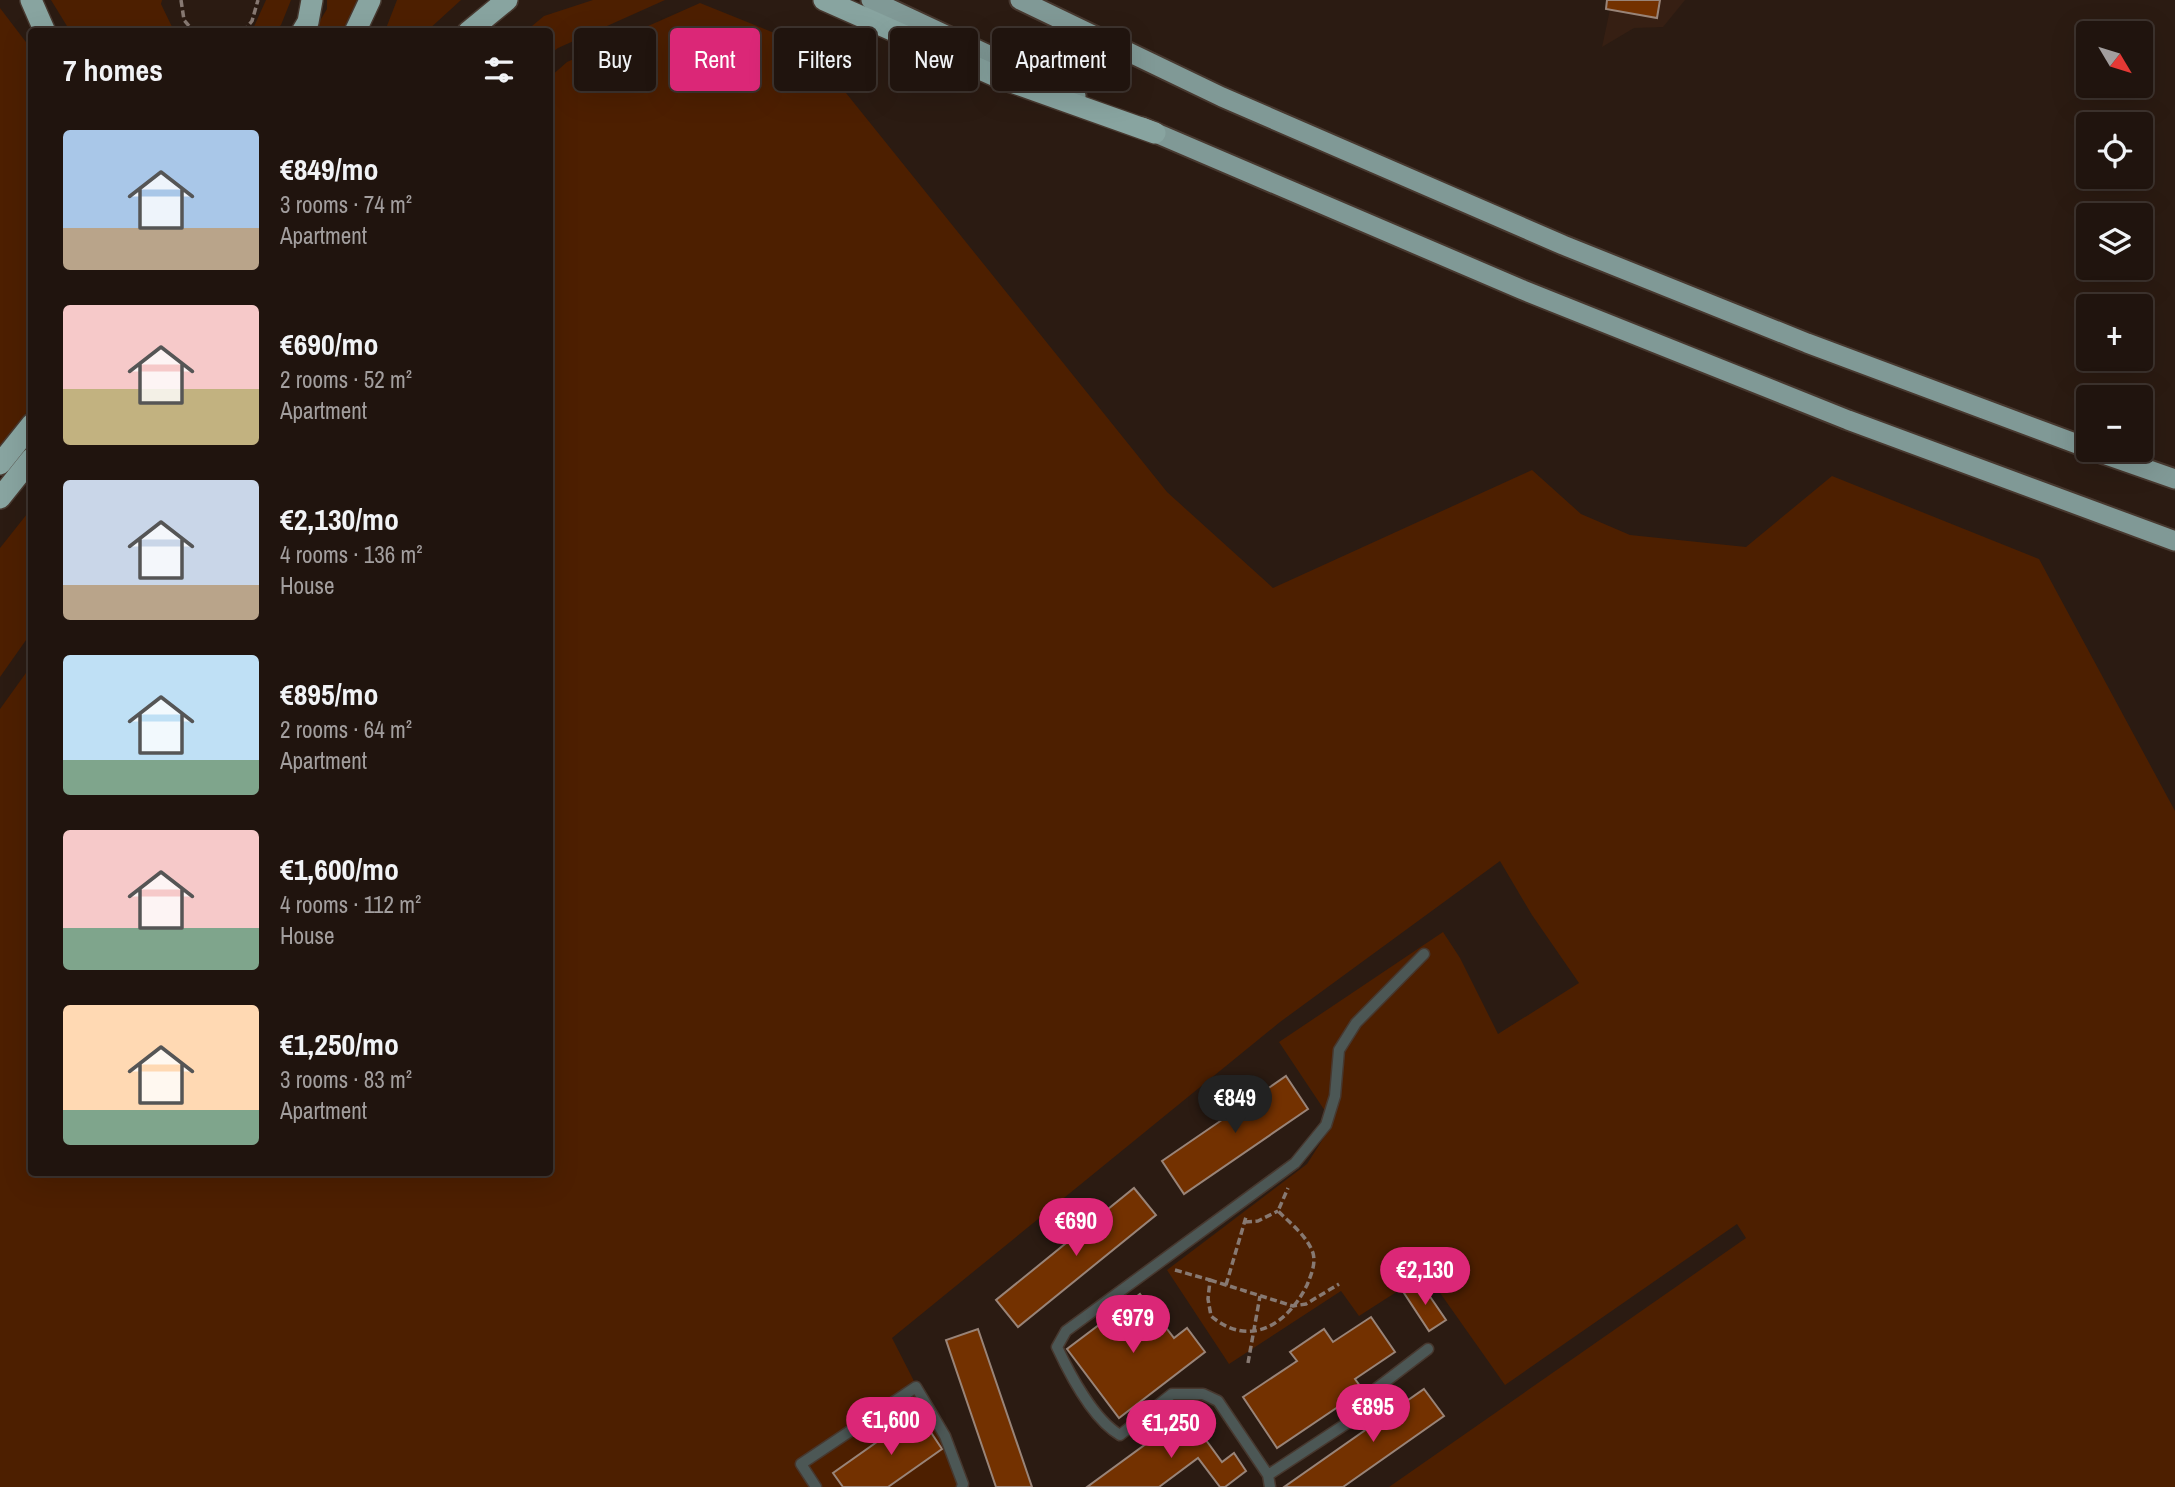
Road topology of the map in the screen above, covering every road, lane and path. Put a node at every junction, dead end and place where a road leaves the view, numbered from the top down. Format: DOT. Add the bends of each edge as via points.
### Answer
graph roads {
  1 [pos="32,0"];
  2 [pos="181,0"];
  3 [pos="258,0"];
  4 [pos="312,0"];
  5 [pos="370,0"];
  6 [pos="507,0"];
  7 [pos="824,0"];
  8 [pos="871,0"];
  9 [pos="1020,0"];
  10 [pos="42,28"];
  11 [pos="191,28"];
  12 [pos="246,28"];
  13 [pos="304,28"];
  14 [pos="357,28"];
  15 [pos="473,28"];
  16 [pos="1155,133"];
  17 [pos="28,429"];
  18 [pos="2076,444"];
  19 [pos="2,462"];
  20 [pos="2127,462"];
  21 [pos="28,463"];
  22 [pos="2175,479"];
  23 [pos="0,499"];
  24 [pos="2175,541"];
  25 [pos="1424,954"];
  26 [pos="1282,1174"];
  27 [pos="1253,1195"];
  28 [pos="1278,1211"];
  29 [pos="1245,1222"];
  30 [pos="1165,1258"];
  31 [pos="1210,1280"];
  32 [pos="1339,1284"];
  33 [pos="1226,1285"];
  34 [pos="1260,1296"];
  35 [pos="1293,1306"];
  36 [pos="1253,1332"];
  37 [pos="1428,1349"];
  38 [pos="1248,1363"];
  39 [pos="1268,1475"];
  40 [pos="816,1487"];
  41 [pos="962,1487"];
  42 [pos="1270,1487"];
  1 -- 10 [label="highway"];
  2 -- 11 [label="path" via="184,20"];
  3 -- 12 [label="path"];
  4 -- 13 [label="highway"];
  5 -- 14 [label="highway"];
  6 -- 15 [label="highway"];
  7 -- 16 [label="highway" via="1000,78"];
  8 -- 16 [label="highway"];
  9 -- 18 [label="highway" via="1222,97 1563,245"];
  16 -- 24 [label="highway" via="1510,285 1836,415"];
  17 -- 19 [label="highway"];
  20 -- 22 [label="highway"];
  21 -- 23 [label="highway"];
  25 -- 26 [label="lane" via="1350,1032 1339,1051 1335,1096 1326,1125"];
  26 -- 27 [label="lane"];
  26 -- 28 [label="path" via="1289,1187"];
  27 -- 29 [label="path"];
  27 -- 30 [label="lane"];
  28 -- 29 [label="path"];
  28 -- 35 [label="path" via="1304,1236 1314,1255 1313,1272"];
  29 -- 33 [label="path"];
  30 -- 31 [label="path" via="1174,1269"];
  30 -- 39 [label="lane" via="1066,1331 1057,1347 1107,1427 1120,1435 1172,1394 1203,1394 1217,1401"];
  31 -- 33 [label="path"];
  31 -- 36 [label="path" via="1212,1316 1230,1329"];
  32 -- 35 [label="path" via="1306,1304"];
  33 -- 34 [label="path"];
  34 -- 35 [label="path"];
  34 -- 36 [label="path"];
  35 -- 36 [label="path" via="1281,1320"];
  36 -- 38 [label="path"];
  37 -- 39 [label="lane" via="1377,1388 1364,1412"];
  39 -- 42 [label="lane"];
  40 -- 41 [label="lane" via="801,1464 916,1387 945,1436"];
}
